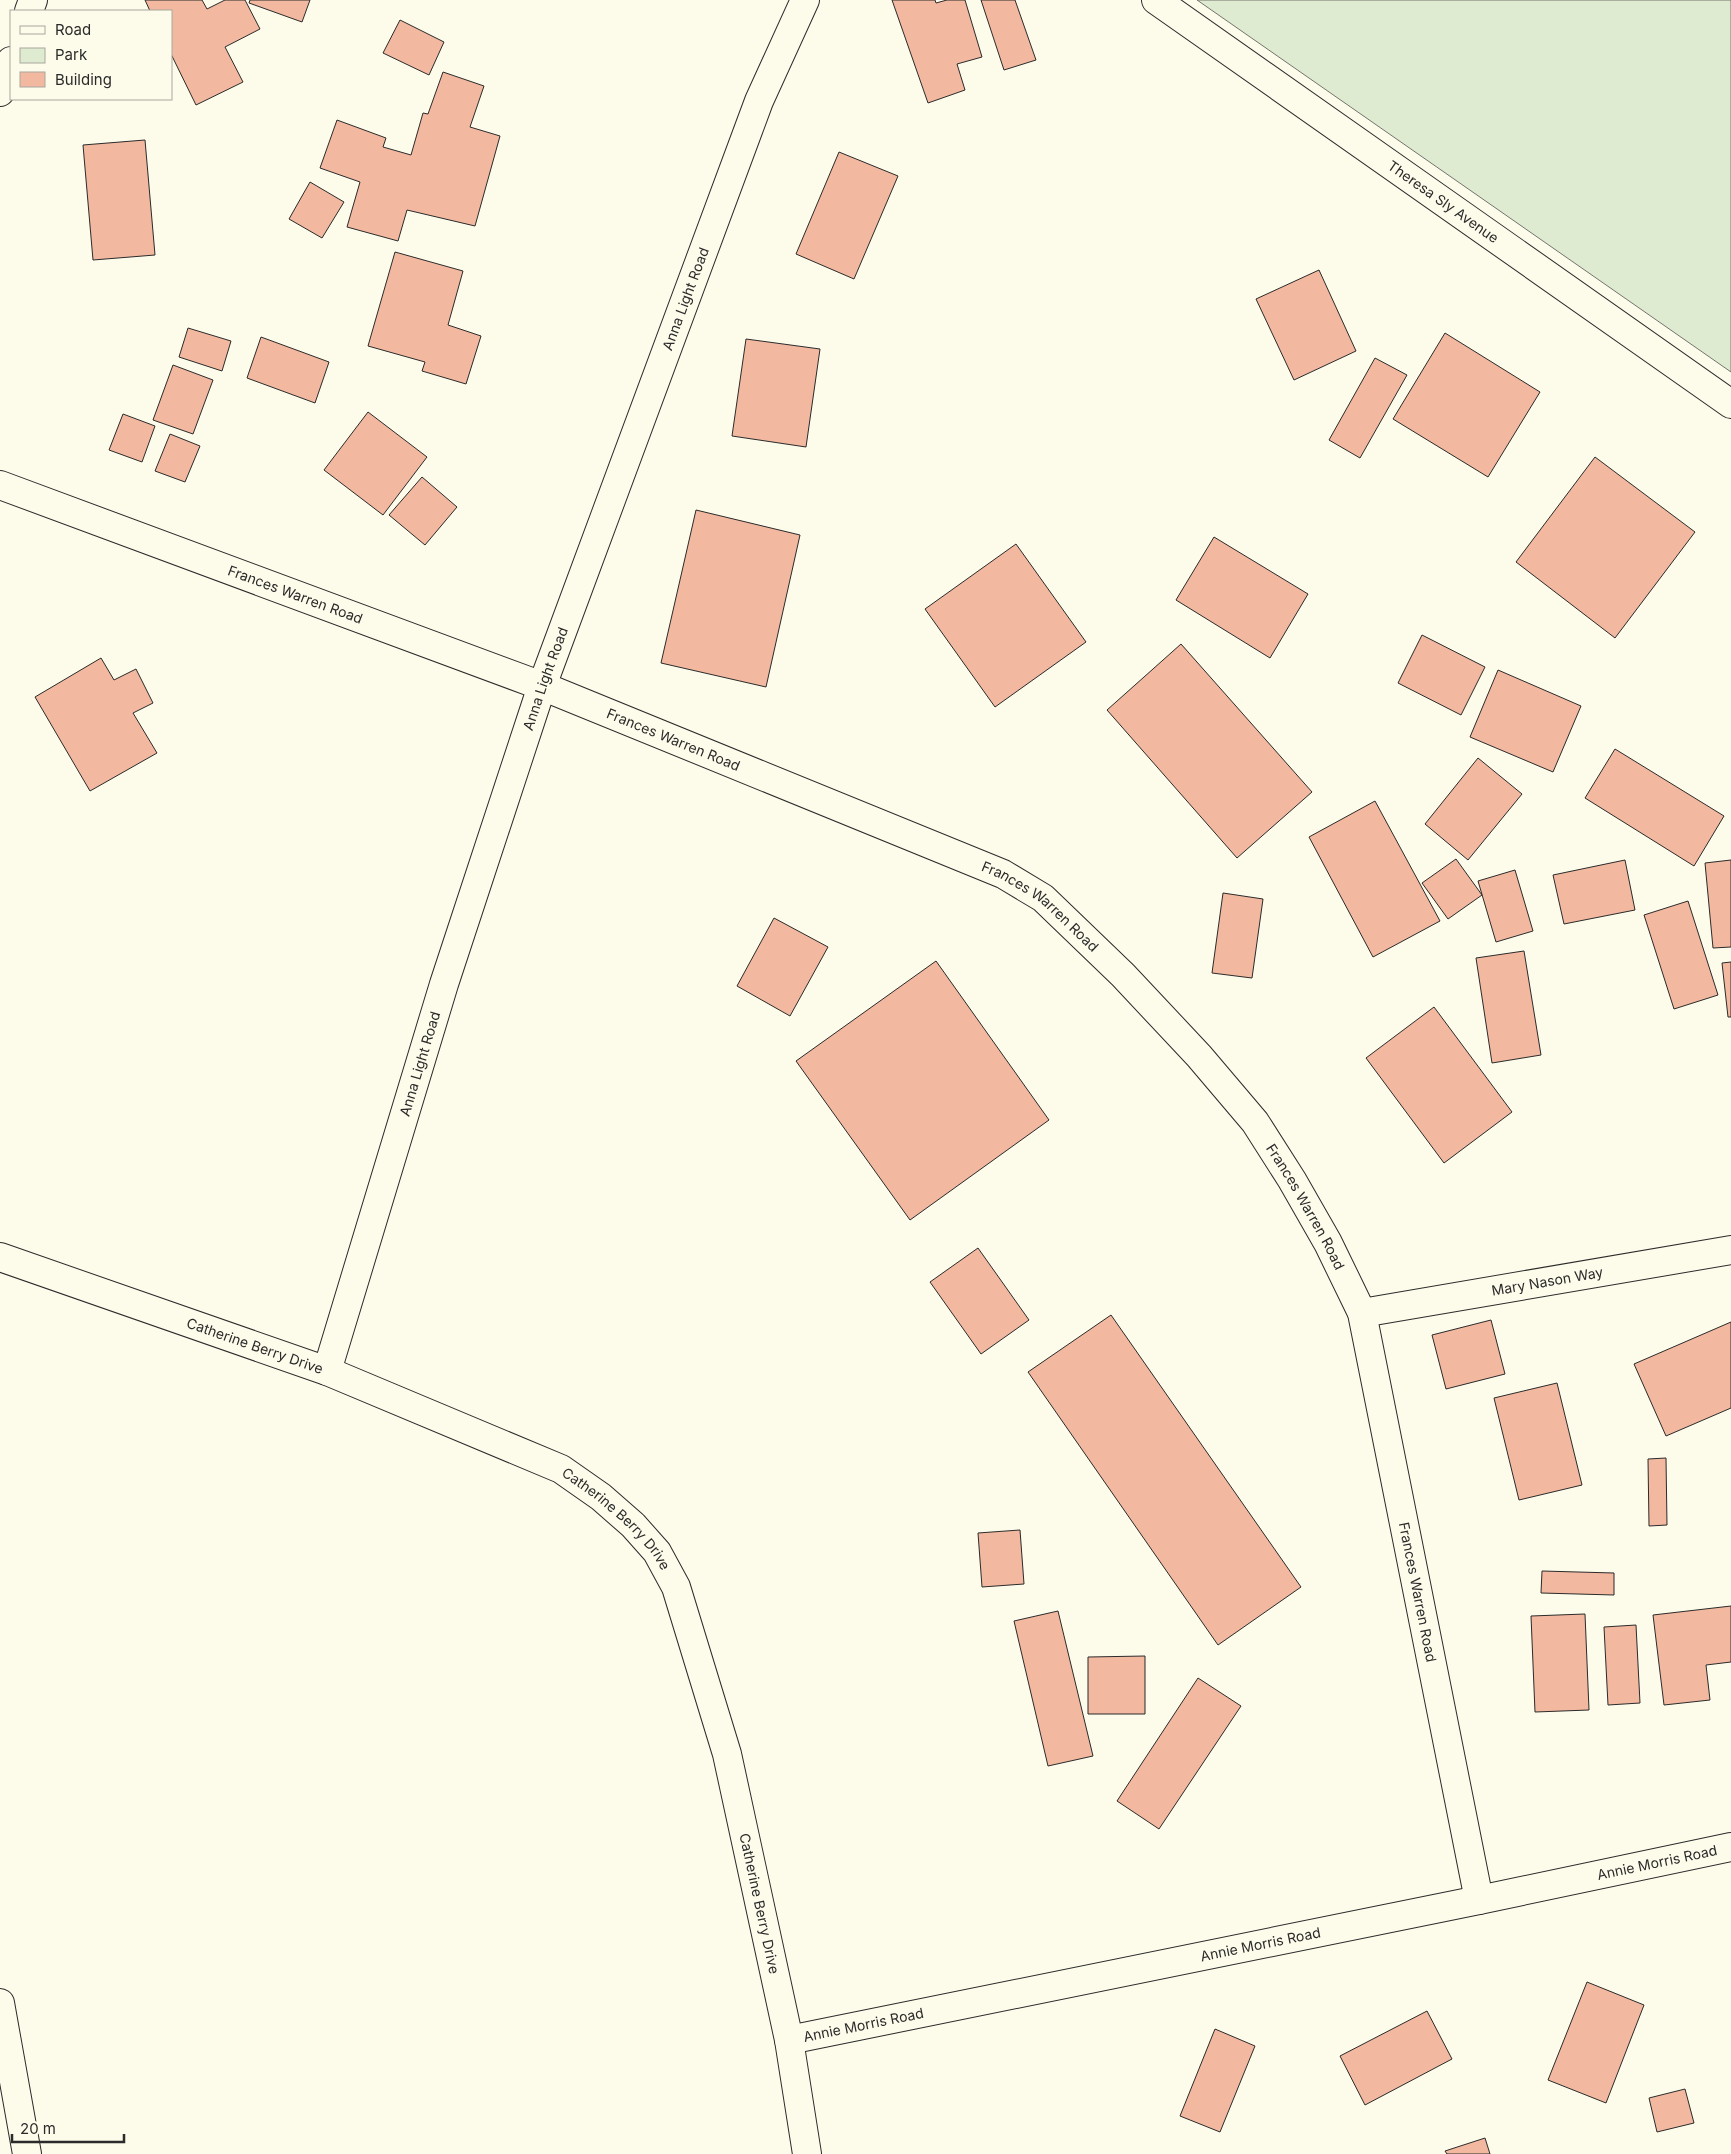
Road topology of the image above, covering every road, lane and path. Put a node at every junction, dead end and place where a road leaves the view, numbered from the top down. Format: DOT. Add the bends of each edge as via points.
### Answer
graph roads {
  1 [pos="805,0"];
  2 [pos="1156,0"];
  3 [pos="10,64"];
  4 [pos="0,92"];
  5 [pos="1731,404"];
  6 [pos="0,485"];
  7 [pos="542,686"];
  8 [pos="1731,1250"];
  9 [pos="0,1257"];
  10 [pos="1362,1313"];
  11 [pos="327,1371"];
  12 [pos="1731,1846"];
  13 [pos="1479,1900"];
  14 [pos="0,2003"];
  15 [pos="789,2040"];
  16 [pos="26,2154"];
  17 [pos="806,2154"];
  1 -- 7 [label="street, Anna Light Road" via="759,100"];
  2 -- 5 [label="street, Theresa Sly Avenue"];
  3 -- 4 [label="street"];
  6 -- 7 [label="street, Frances Warren Road"];
  7 -- 10 [label="street, Frances Warren Road" via="1003,874 1043,898 1123,975 1255,1122 1328,1243"];
  7 -- 11 [label="street, Anna Light Road" via="444,984"];
  8 -- 10 [label="street, Mary Nason Way"];
  9 -- 11 [label="street, Catherine Berry Drive"];
  10 -- 13 [label="street, Frances Warren Road"];
  11 -- 15 [label="street, Catherine Berry Drive" via="561,1469 614,1508 657,1552 676,1587 727,1754"];
  12 -- 13 [label="street, Annie Morris Road"];
  13 -- 15 [label="street, Annie Morris Road"];
  14 -- 16 [label="street"];
  15 -- 17 [label="street, Catherine Berry Drive"];
}
